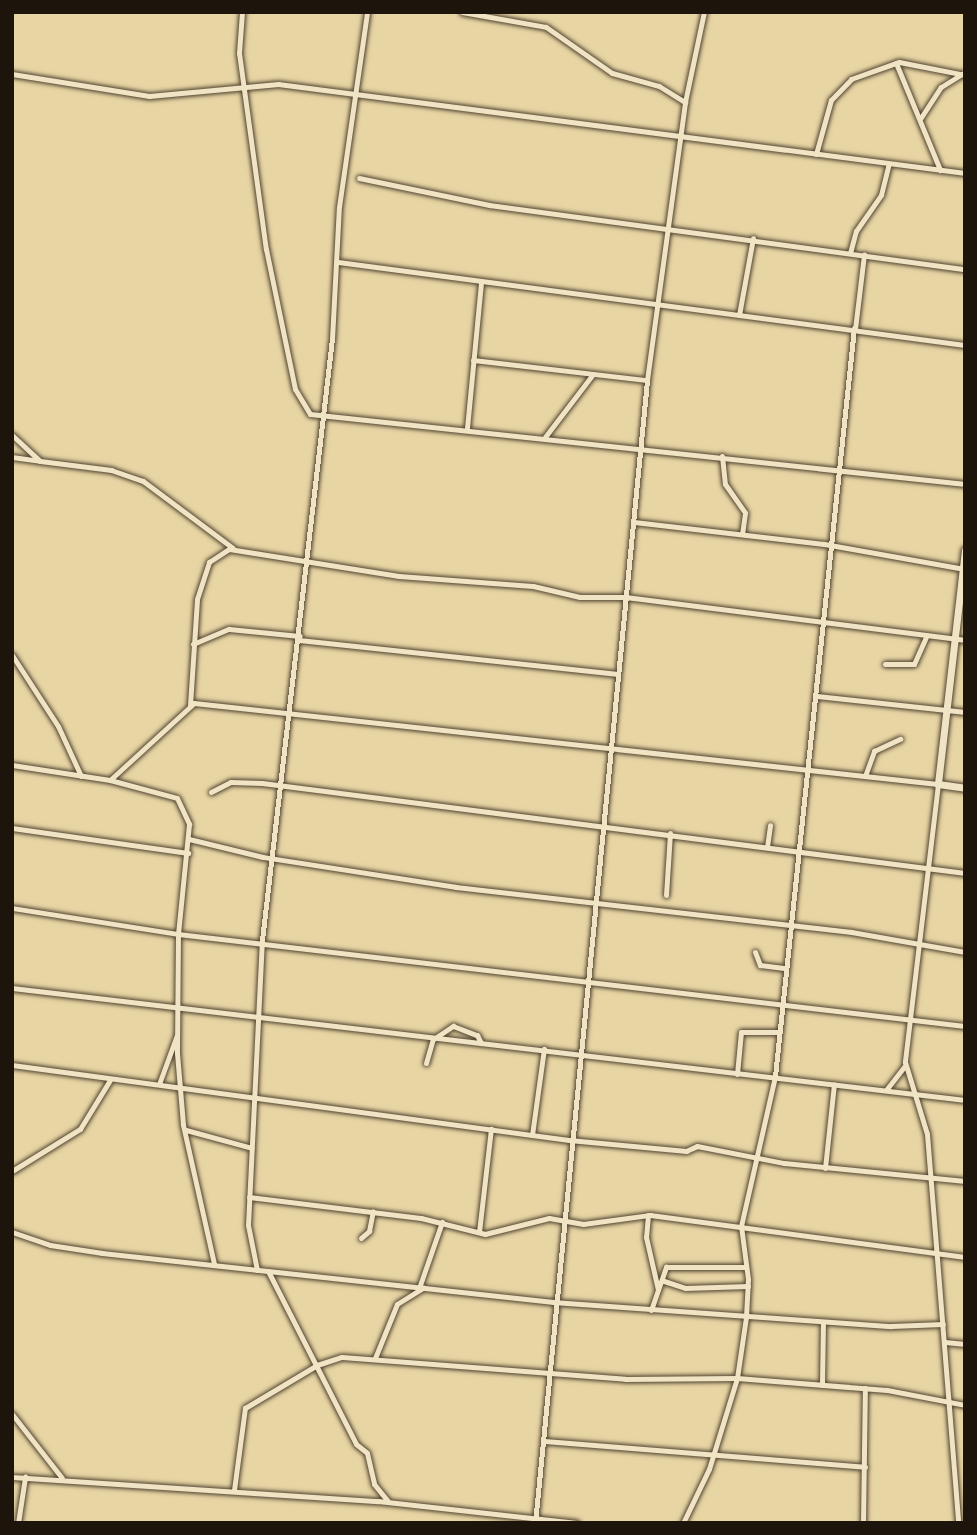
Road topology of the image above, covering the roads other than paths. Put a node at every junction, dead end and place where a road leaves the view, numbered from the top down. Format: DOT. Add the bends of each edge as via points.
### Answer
graph roads {
  1 [pos="242,12"];
  2 [pos="367,12"];
  3 [pos="462,12"];
  4 [pos="704,12"];
  5 [pos="896,63"];
  6 [pos="12,74"];
  7 [pos="963,75"];
  8 [pos="245,87"];
  9 [pos="357,94"];
  10 [pos="685,102"];
  11 [pos="920,119"];
  12 [pos="680,137"];
  13 [pos="816,154"];
  14 [pos="889,164"];
  15 [pos="940,170"];
  16 [pos="965,173"];
  17 [pos="359,177"];
  18 [pos="671,231"];
  19 [pos="753,238"];
  20 [pos="850,253"];
  21 [pos="864,255"];
  22 [pos="338,262"];
  23 [pos="965,269"];
  24 [pos="481,283"];
  25 [pos="656,306"];
  26 [pos="739,315"];
  27 [pos="855,329"];
  28 [pos="965,345"];
  29 [pos="473,360"];
  30 [pos="593,374"];
  31 [pos="647,380"];
  32 [pos="321,416"];
  33 [pos="467,428"];
  34 [pos="12,435"];
  35 [pos="545,438"];
  36 [pos="641,449"];
  37 [pos="722,456"];
  38 [pos="12,457"];
  39 [pos="40,461"];
  40 [pos="839,471"];
  41 [pos="965,484"];
  42 [pos="634,522"];
  43 [pos="742,534"];
  44 [pos="832,546"];
  45 [pos="234,549"];
  46 [pos="965,550"];
  47 [pos="309,559"];
  48 [pos="964,569"];
  49 [pos="626,597"];
  50 [pos="824,624"];
  51 [pos="926,637"];
  52 [pos="299,638"];
  53 [pos="955,639"];
  54 [pos="965,640"];
  55 [pos="193,644"];
  56 [pos="12,655"];
  57 [pos="885,664"];
  58 [pos="618,674"];
  59 [pos="817,696"];
  60 [pos="190,705"];
  61 [pos="948,711"];
  62 [pos="965,712"];
  63 [pos="289,714"];
  64 [pos="900,739"];
  65 [pos="614,748"];
  66 [pos="12,765"];
  67 [pos="808,769"];
  68 [pos="81,776"];
  69 [pos="865,776"];
  70 [pos="110,780"];
  71 [pos="938,784"];
  72 [pos="282,786"];
  73 [pos="965,788"];
  74 [pos="211,792"];
  75 [pos="770,825"];
  76 [pos="606,826"];
  77 [pos="12,828"];
  78 [pos="670,834"];
  79 [pos="189,839"];
  80 [pos="767,847"];
  81 [pos="799,852"];
  82 [pos="188,853"];
  83 [pos="273,859"];
  84 [pos="928,868"];
  85 [pos="965,873"];
  86 [pos="666,895"];
  87 [pos="596,903"];
  88 [pos="12,908"];
  89 [pos="788,927"];
  90 [pos="178,934"];
  91 [pos="262,940"];
  92 [pos="917,945"];
  93 [pos="755,952"];
  94 [pos="965,952"];
  95 [pos="784,968"];
  96 [pos="592,979"];
  97 [pos="12,988"];
  98 [pos="780,1003"];
  99 [pos="178,1010"];
  100 [pos="910,1017"];
  101 [pos="258,1019"];
  102 [pos="965,1026"];
  103 [pos="778,1031"];
  104 [pos="178,1032"];
  105 [pos="434,1038"];
  106 [pos="481,1043"];
  107 [pos="544,1049"];
  108 [pos="580,1051"];
  109 [pos="426,1063"];
  110 [pos="12,1066"];
  111 [pos="905,1066"];
  112 [pos="737,1073"];
  113 [pos="775,1076"];
  114 [pos="110,1080"];
  115 [pos="159,1084"];
  116 [pos="834,1084"];
  117 [pos="180,1086"];
  118 [pos="886,1090"];
  119 [pos="253,1094"];
  120 [pos="918,1096"];
  121 [pos="965,1100"];
  122 [pos="491,1129"];
  123 [pos="186,1130"];
  124 [pos="532,1135"];
  125 [pos="569,1140"];
  126 [pos="253,1148"];
  127 [pos="760,1158"];
  128 [pos="825,1167"];
  129 [pos="12,1171"];
  130 [pos="931,1178"];
  131 [pos="965,1181"];
  132 [pos="249,1197"];
  133 [pos="373,1210"];
  134 [pos="648,1215"];
  135 [pos="563,1217"];
  136 [pos="442,1222"];
  137 [pos="741,1226"];
  138 [pos="12,1232"];
  139 [pos="479,1232"];
  140 [pos="361,1238"];
  141 [pos="940,1255"];
  142 [pos="965,1257"];
  143 [pos="214,1264"];
  144 [pos="746,1267"];
  145 [pos="257,1270"];
  146 [pos="268,1271"];
  147 [pos="664,1281"];
  148 [pos="748,1286"];
  149 [pos="421,1288"];
  150 [pos="657,1290"];
  151 [pos="553,1303"];
  152 [pos="651,1310"];
  153 [pos="746,1317"];
  154 [pos="823,1322"];
  155 [pos="943,1324"];
  156 [pos="944,1342"];
  157 [pos="965,1344"];
  158 [pos="375,1358"];
  159 [pos="317,1365"];
  160 [pos="547,1374"];
  161 [pos="737,1378"];
  162 [pos="822,1385"];
  163 [pos="865,1388"];
  164 [pos="948,1401"];
  165 [pos="965,1405"];
  166 [pos="12,1414"];
  167 [pos="544,1441"];
  168 [pos="713,1451"];
  169 [pos="865,1467"];
  170 [pos="12,1477"];
  171 [pos="25,1477"];
  172 [pos="62,1478"];
  173 [pos="234,1490"];
  174 [pos="389,1502"];
  175 [pos="965,1504"];
  176 [pos="957,1511"];
  177 [pos="535,1521"];
  178 [pos="18,1523"];
  179 [pos="577,1523"];
  180 [pos="683,1523"];
  181 [pos="863,1523"];
  182 [pos="958,1523"];
  1 -- 8 [label="street" via="239,53"];
  2 -- 9 [label="street"];
  3 -- 10 [label="street" via="543,25 620,78 659,86"];
  4 -- 10 [label="street"];
  5 -- 7 [label="street"];
  5 -- 11 [label="street"];
  5 -- 13 [label="street" via="851,79 835,93"];
  6 -- 8 [label="street" via="149,96"];
  7 -- 11 [label="street" via="941,87"];
  8 -- 9 [label="street" via="278,84"];
  8 -- 32 [label="street" via="266,249 295,389 306,410"];
  9 -- 12 [label="street"];
  9 -- 22 [label="street" via="339,207"];
  10 -- 12 [label="street"];
  11 -- 15 [label="street"];
  12 -- 13 [label="street"];
  12 -- 18 [label="street"];
  13 -- 14 [label="street"];
  14 -- 15 [label="street"];
  14 -- 20 [label="street" via="881,195 856,231"];
  15 -- 16 [label="street"];
  17 -- 18 [label="street" via="489,205"];
  18 -- 19 [label="street"];
  18 -- 25 [label="street"];
  19 -- 20 [label="street"];
  19 -- 26 [label="street"];
  20 -- 21 [label="street"];
  21 -- 23 [label="street"];
  21 -- 27 [label="street"];
  22 -- 24 [label="street"];
  22 -- 32 [label="street"];
  24 -- 25 [label="street"];
  24 -- 29 [label="street"];
  25 -- 26 [label="street"];
  25 -- 31 [label="street"];
  26 -- 27 [label="street"];
  27 -- 28 [label="street"];
  27 -- 40 [label="street"];
  29 -- 30 [label="street"];
  29 -- 33 [label="street"];
  30 -- 31 [label="street"];
  30 -- 35 [label="street"];
  31 -- 36 [label="street"];
  32 -- 33 [label="street"];
  32 -- 47 [label="street"];
  33 -- 35 [label="street"];
  34 -- 39 [label="street"];
  35 -- 36 [label="street"];
  36 -- 37 [label="street"];
  36 -- 42 [label="street"];
  37 -- 40 [label="street"];
  37 -- 43 [label="street" via="724,484 744,506"];
  38 -- 39 [label="street"];
  39 -- 45 [label="street" via="110,470 142,481"];
  40 -- 41 [label="street"];
  40 -- 44 [label="street"];
  42 -- 43 [label="street"];
  42 -- 49 [label="street"];
  43 -- 44 [label="street"];
  44 -- 48 [label="street"];
  44 -- 50 [label="street"];
  45 -- 47 [label="street"];
  45 -- 55 [label="street" via="209,562 197,599"];
  46 -- 48 [label="street"];
  47 -- 49 [label="street" via="399,576 533,586 606,599"];
  47 -- 52 [label="street"];
  48 -- 53 [label="street"];
  49 -- 50 [label="street"];
  49 -- 58 [label="street"];
  50 -- 51 [label="street"];
  50 -- 59 [label="street"];
  51 -- 53 [label="street"];
  51 -- 57 [label="street" via="914,664"];
  52 -- 55 [label="street" via="229,629"];
  52 -- 58 [label="street"];
  52 -- 63 [label="street"];
  53 -- 54 [label="street"];
  53 -- 61 [label="street"];
  55 -- 60 [label="street"];
  56 -- 68 [label="street" via="58,726"];
  58 -- 65 [label="street"];
  59 -- 61 [label="street"];
  59 -- 67 [label="street"];
  60 -- 63 [label="street"];
  60 -- 70 [label="street"];
  61 -- 62 [label="street"];
  61 -- 71 [label="street"];
  63 -- 65 [label="street"];
  63 -- 72 [label="street"];
  64 -- 69 [label="street" via="874,751"];
  65 -- 67 [label="street"];
  65 -- 76 [label="street"];
  66 -- 68 [label="street"];
  67 -- 69 [label="street"];
  67 -- 81 [label="street"];
  68 -- 70 [label="street"];
  69 -- 71 [label="street"];
  70 -- 79 [label="street" via="177,798 187,816"];
  71 -- 73 [label="street"];
  71 -- 84 [label="street"];
  72 -- 74 [label="street" via="231,782"];
  72 -- 76 [label="street"];
  72 -- 83 [label="street"];
  75 -- 80 [label="street"];
  76 -- 78 [label="street"];
  76 -- 87 [label="street"];
  77 -- 82 [label="street"];
  78 -- 80 [label="street"];
  78 -- 86 [label="street"];
  79 -- 82 [label="street"];
  79 -- 83 [label="street"];
  80 -- 81 [label="street"];
  81 -- 84 [label="street"];
  81 -- 89 [label="street"];
  82 -- 90 [label="street"];
  83 -- 87 [label="street"];
  83 -- 91 [label="street"];
  84 -- 85 [label="street"];
  84 -- 92 [label="street"];
  87 -- 89 [label="street"];
  87 -- 96 [label="street"];
  88 -- 90 [label="street"];
  89 -- 92 [label="street"];
  89 -- 95 [label="street"];
  90 -- 91 [label="street"];
  90 -- 99 [label="street"];
  91 -- 96 [label="street"];
  91 -- 101 [label="street"];
  92 -- 94 [label="street"];
  92 -- 100 [label="street"];
  93 -- 95 [label="street" via="760,965"];
  95 -- 98 [label="street"];
  96 -- 98 [label="street"];
  96 -- 108 [label="street"];
  97 -- 99 [label="street"];
  98 -- 100 [label="street"];
  98 -- 103 [label="street"];
  99 -- 101 [label="street"];
  99 -- 104 [label="street"];
  100 -- 102 [label="street"];
  100 -- 111 [label="street"];
  101 -- 105 [label="street"];
  101 -- 119 [label="street"];
  103 -- 112 [label="street" via="741,1032"];
  103 -- 113 [label="street"];
  104 -- 115 [label="street"];
  104 -- 117 [label="street"];
  105 -- 106 [label="street"];
  105 -- 106 [label="street" via="453,1026 477,1035"];
  105 -- 109 [label="street"];
  106 -- 107 [label="street"];
  107 -- 108 [label="street"];
  107 -- 124 [label="street"];
  108 -- 112 [label="street"];
  108 -- 125 [label="street"];
  110 -- 114 [label="street"];
  111 -- 118 [label="street"];
  111 -- 120 [label="street"];
  112 -- 113 [label="street"];
  113 -- 116 [label="street"];
  113 -- 127 [label="street"];
  114 -- 115 [label="street"];
  114 -- 129 [label="street" via="80,1129"];
  115 -- 117 [label="street"];
  116 -- 118 [label="street"];
  116 -- 128 [label="street"];
  117 -- 119 [label="street"];
  117 -- 123 [label="street"];
  118 -- 120 [label="street"];
  119 -- 122 [label="street"];
  119 -- 126 [label="street"];
  120 -- 121 [label="street"];
  120 -- 130 [label="street"];
  122 -- 124 [label="street"];
  122 -- 139 [label="street"];
  123 -- 126 [label="street"];
  123 -- 143 [label="street"];
  124 -- 125 [label="street"];
  125 -- 127 [label="street" via="685,1151 697,1146"];
  125 -- 135 [label="street"];
  126 -- 132 [label="street"];
  127 -- 128 [label="street"];
  127 -- 137 [label="street"];
  128 -- 130 [label="street"];
  130 -- 131 [label="street"];
  130 -- 141 [label="street"];
  132 -- 133 [label="street"];
  132 -- 145 [label="street" via="249,1236"];
  133 -- 136 [label="street"];
  133 -- 140 [label="street" via="369,1231"];
  134 -- 135 [label="street" via="583,1224"];
  134 -- 137 [label="street"];
  134 -- 150 [label="street" via="646,1237"];
  135 -- 139 [label="street" via="498,1234"];
  135 -- 151 [label="street"];
  136 -- 139 [label="street"];
  136 -- 149 [label="street"];
  137 -- 141 [label="street"];
  137 -- 144 [label="street"];
  138 -- 143 [label="street" via="55,1247"];
  141 -- 142 [label="street"];
  141 -- 155 [label="street"];
  143 -- 145 [label="street"];
  144 -- 147 [label="street" via="666,1267"];
  144 -- 148 [label="street"];
  145 -- 146 [label="street"];
  146 -- 149 [label="street"];
  146 -- 159 [label="street"];
  147 -- 148 [label="street" via="685,1288"];
  147 -- 150 [label="street"];
  148 -- 153 [label="street"];
  149 -- 151 [label="street"];
  149 -- 158 [label="street" via="397,1304"];
  150 -- 152 [label="street"];
  151 -- 152 [label="street"];
  151 -- 160 [label="street"];
  152 -- 153 [label="street"];
  153 -- 154 [label="street"];
  153 -- 161 [label="street"];
  154 -- 155 [label="street"];
  154 -- 162 [label="street"];
  155 -- 156 [label="street"];
  156 -- 157 [label="street"];
  156 -- 164 [label="street"];
  158 -- 159 [label="street" via="342,1357"];
  158 -- 160 [label="street"];
  159 -- 173 [label="street" via="245,1408"];
  159 -- 174 [label="street" via="356,1444 368,1455 374,1484"];
  160 -- 161 [label="street"];
  160 -- 167 [label="street"];
  161 -- 162 [label="street"];
  161 -- 168 [label="street"];
  162 -- 163 [label="street"];
  163 -- 164 [label="street"];
  163 -- 169 [label="street"];
  164 -- 165 [label="street"];
  164 -- 176 [label="street"];
  166 -- 172 [label="street"];
  167 -- 168 [label="street"];
  167 -- 177 [label="street"];
  168 -- 169 [label="street"];
  168 -- 180 [label="street"];
  169 -- 181 [label="street"];
  170 -- 171 [label="street"];
  171 -- 172 [label="street"];
  171 -- 178 [label="street"];
  172 -- 173 [label="street"];
  173 -- 174 [label="street"];
  174 -- 177 [label="street"];
  175 -- 176 [label="street"];
  176 -- 182 [label="street"];
  177 -- 179 [label="street"];
}
